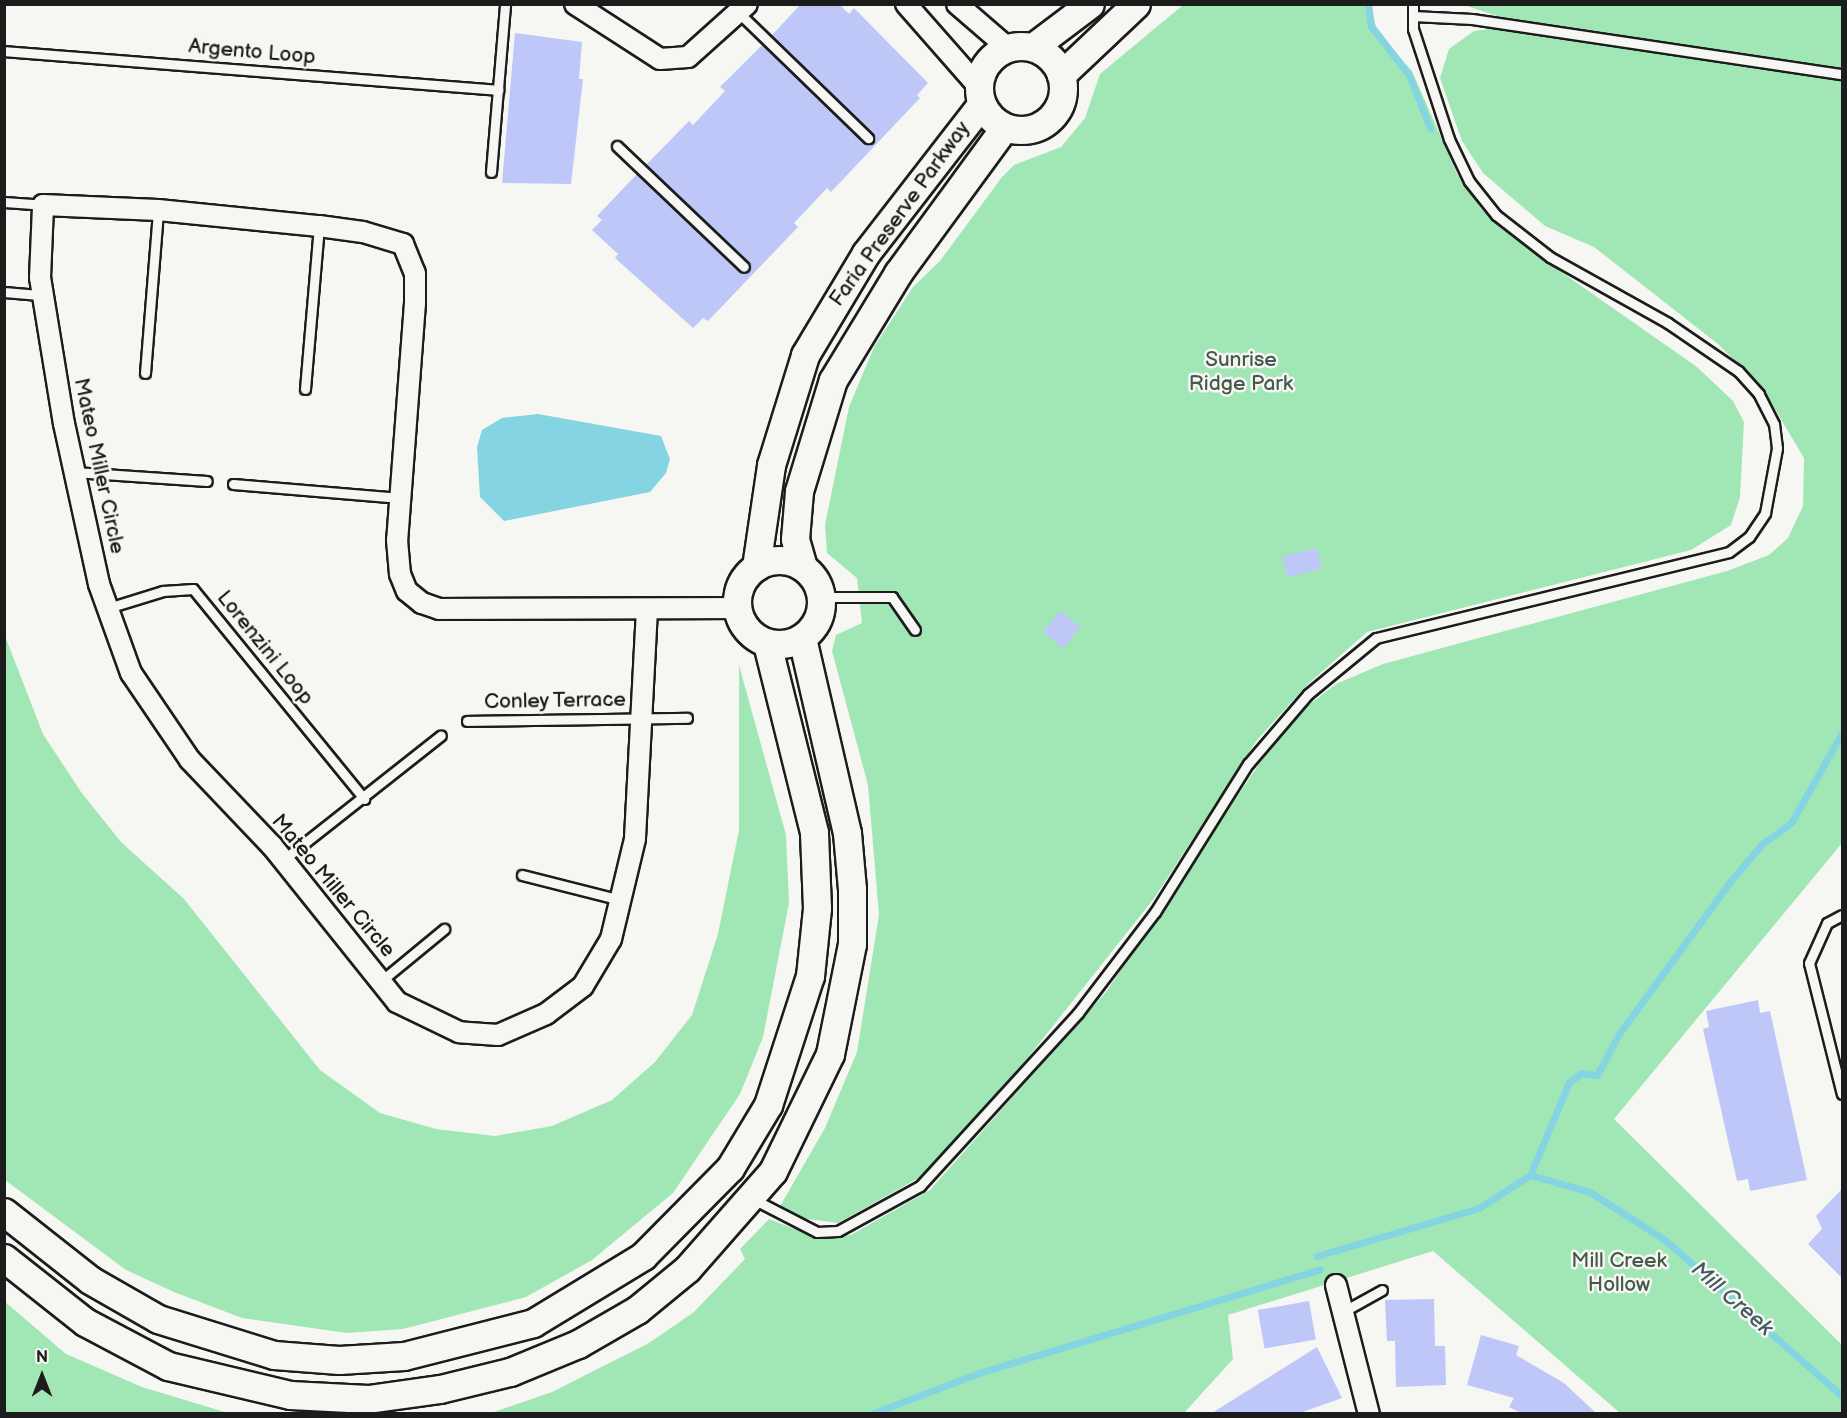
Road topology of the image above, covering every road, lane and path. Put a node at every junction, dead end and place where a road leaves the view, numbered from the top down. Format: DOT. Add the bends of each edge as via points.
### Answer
graph roads {
  1 [pos="505,4"];
  2 [pos="575,4"];
  3 [pos="906,4"];
  4 [pos="957,4"];
  5 [pos="1090,4"];
  6 [pos="1136,4"];
  7 [pos="1413,4"];
  8 [pos="743,9"];
  9 [pos="1413,16"];
  10 [pos="1020,48"];
  11 [pos="4,51"];
  12 [pos="1842,74"];
  13 [pos="1061,75"];
  14 [pos="498,90"];
  15 [pos="980,95"];
  16 [pos="1004,128"];
  17 [pos="868,138"];
  18 [pos="617,146"];
  19 [pos="491,172"];
  20 [pos="4,201"];
  21 [pos="43,205"];
  22 [pos="158,210"];
  23 [pos="319,226"];
  24 [pos="744,267"];
  25 [pos="4,292"];
  26 [pos="42,295"];
  27 [pos="145,373"];
  28 [pos="305,389"];
  29 [pos="74,472"];
  30 [pos="207,481"];
  31 [pos="233,484"];
  32 [pos="400,498"];
  33 [pos="756,567"];
  34 [pos="803,567"];
  35 [pos="822,597"];
  36 [pos="108,608"];
  37 [pos="737,608"];
  38 [pos="647,609"];
  39 [pos="915,630"];
  40 [pos="802,638"];
  41 [pos="767,643"];
  42 [pos="644,717"];
  43 [pos="687,718"];
  44 [pos="466,721"];
  45 [pos="441,735"];
  46 [pos="364,799"];
  47 [pos="284,860"];
  48 [pos="522,875"];
  49 [pos="621,900"];
  50 [pos="1842,915"];
  51 [pos="444,929"];
  52 [pos="381,981"];
  53 [pos="1842,1094"];
  54 [pos="751,1198"];
  55 [pos="4,1212"];
  56 [pos="4,1258"];
  57 [pos="1336,1285"];
  58 [pos="1382,1290"];
  59 [pos="1346,1310"];
  60 [pos="1369,1413"];
  1 -- 14 [label="lane"];
  2 -- 8 [label="street" via="660,59 688,57"];
  3 -- 15 [label="street"];
  4 -- 10 [label="street"];
  5 -- 10 [label="street"];
  6 -- 13 [label="street"];
  7 -- 9 [label="lane"];
  8 -- 17 [label="lane"];
  9 -- 12 [label="lane" via="1483,21"];
  9 -- 54 [label="lane" via="1424,70 1449,139 1469,181 1496,215 1550,257 1668,323 1738,371 1759,394 1774,424 1777,448 1765,513 1749,537 1729,552 1376,638 1308,694 1248,764 1155,912 1078,1012 920,1186 838,1231 817,1232"];
  10 -- 13 [label="street" via="1055,63"];
  10 -- 15 [label="street" via="987,62"];
  11 -- 14 [label="lane, Argento Loop"];
  13 -- 16 [label="street" via="1064,89 1054,115 1031,130"];
  14 -- 19 [label="lane"];
  15 -- 16 [label="street"];
  15 -- 33 [label="street, Faria Preserve Parkway" via="866,253 805,356 771,465"];
  16 -- 34 [label="street, Faria Preserve Parkway" via="911,254 833,380 799,491 795,539"];
  18 -- 24 [label="lane"];
  20 -- 21 [label="lane"];
  21 -- 22 [label="street"];
  21 -- 26 [label="street, Mateo Miller Circle"];
  22 -- 23 [label="street"];
  22 -- 27 [label="lane"];
  23 -- 28 [label="lane"];
  23 -- 32 [label="street" via="390,238 411,255 415,303"];
  25 -- 26 [label="lane"];
  26 -- 29 [label="street, Mateo Miller Circle"];
  29 -- 30 [label="lane"];
  29 -- 36 [label="street, Mateo Miller Circle"];
  31 -- 32 [label="lane"];
  32 -- 38 [label="street" via="399,574 407,591 422,603 439,609"];
  33 -- 34 [label="street" via="780,560"];
  33 -- 37 [label="street" via="741,585"];
  34 -- 35 [label="street"];
  35 -- 39 [label="lane" via="892,597"];
  35 -- 40 [label="street" via="816,625"];
  36 -- 46 [label="lane, Lorenzini Loop" via="163,591 193,589"];
  36 -- 47 [label="street, Mateo Miller Circle" via="130,673 154,714"];
  37 -- 38 [label="street"];
  37 -- 41 [label="street" via="747,630"];
  38 -- 42 [label="street, Mateo Miller Circle"];
  40 -- 41 [label="street"];
  40 -- 54 [label="street" via="847,834 852,945 830,1054 773,1171"];
  41 -- 55 [label="street" via="814,832 817,908 810,976 768,1105 730,1168 643,1256 533,1323 404,1356 339,1360 274,1355 158,1318 90,1280"];
  42 -- 43 [label="lane, Conley Terrace"];
  42 -- 44 [label="lane, Conley Terrace"];
  42 -- 49 [label="street, Mateo Miller Circle" via="635,838"];
  45 -- 46 [label="lane"];
  46 -- 47 [label="lane"];
  47 -- 52 [label="street, Mateo Miller Circle"];
  48 -- 49 [label="lane"];
  49 -- 52 [label="street, Mateo Miller Circle" via="611,939 583,986 546,1014 498,1035 459,1032 397,1002"];
  50 -- 53 [label="lane" via="1827,923 1809,963"];
  51 -- 52 [label="lane"];
  54 -- 56 [label="street" via="687,1269 637,1310 578,1344 510,1372 368,1399 290,1395 168,1366 85,1322"];
  57 -- 59 [label="street"];
  58 -- 59 [label="lane"];
  59 -- 60 [label="street" via="1352,1362"];
}
